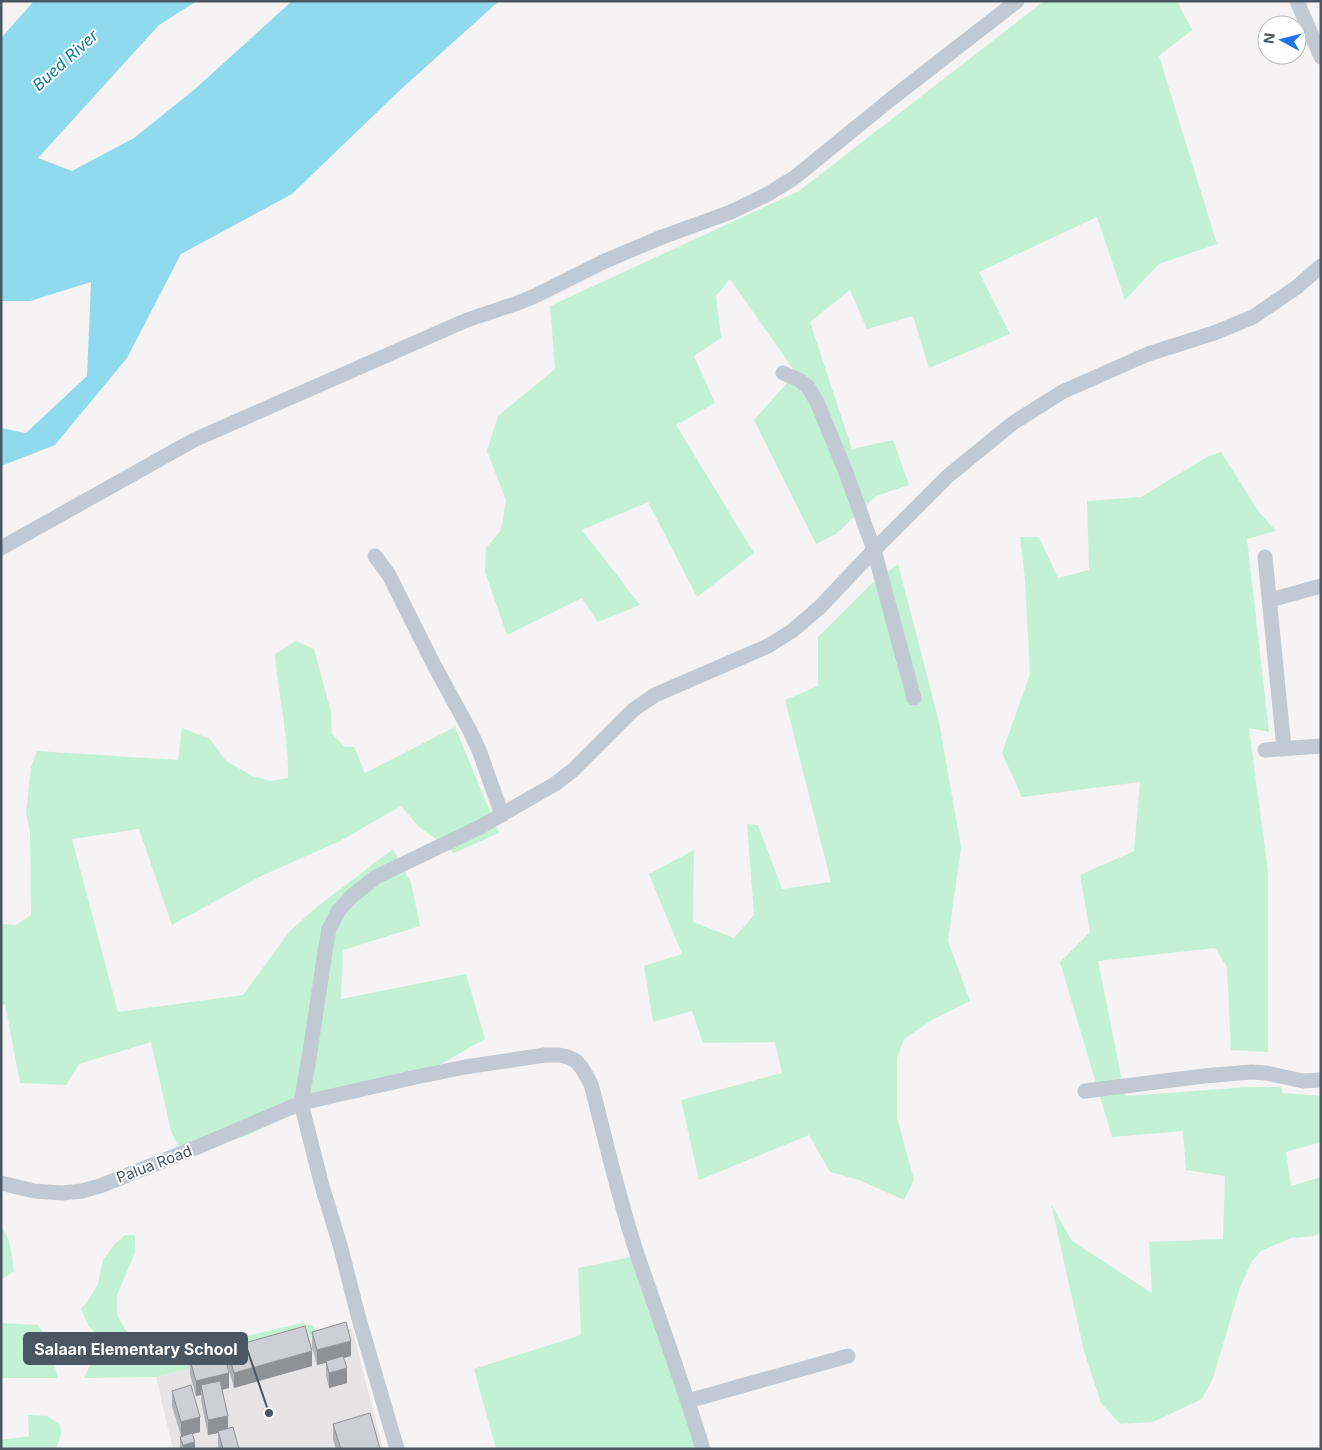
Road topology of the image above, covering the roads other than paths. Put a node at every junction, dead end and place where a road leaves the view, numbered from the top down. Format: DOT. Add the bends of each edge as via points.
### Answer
graph roads {
  1 [pos="1017,1"];
  2 [pos="1297,1"];
  3 [pos="1321,56"];
  4 [pos="1321,266"];
  5 [pos="783,373"];
  6 [pos="1,548"];
  7 [pos="874,550"];
  8 [pos="375,556"];
  9 [pos="1265,557"];
  10 [pos="1321,586"];
  11 [pos="1270,600"];
  12 [pos="914,698"];
  13 [pos="1321,746"];
  14 [pos="1284,748"];
  15 [pos="1265,750"];
  16 [pos="502,815"];
  17 [pos="1321,1080"];
  18 [pos="1085,1091"];
  19 [pos="301,1103"];
  20 [pos="1,1183"];
  21 [pos="848,1356"];
  22 [pos="688,1401"];
  23 [pos="397,1449"];
  24 [pos="703,1449"];
  1 -- 6 [label="street" via="794,178 766,195 606,261 529,298 467,320 194,440"];
  2 -- 3 [label="street"];
  4 -- 7 [label="street" via="1253,317 1148,354 1062,392 1013,422 948,476"];
  5 -- 7 [label="street" via="808,387 817,402"];
  7 -- 12 [label="street"];
  7 -- 16 [label="street" via="820,607 792,631 768,646 655,695 633,710 555,784"];
  8 -- 16 [label="street" via="469,729"];
  9 -- 11 [label="street"];
  10 -- 11 [label="street"];
  11 -- 14 [label="street"];
  13 -- 14 [label="street"];
  14 -- 15 [label="street"];
  16 -- 19 [label="street" via="376,876 339,910 329,928 324,952"];
  17 -- 18 [label="street" via="1303,1081 1266,1072 1251,1072"];
  19 -- 20 [label="street, Palua Road" via="191,1150 82,1191 34,1191"];
  19 -- 22 [label="street, Palua Road" via="416,1077 545,1055 576,1061 591,1084 618,1194"];
  19 -- 23 [label="street"];
  21 -- 22 [label="street"];
  22 -- 24 [label="street, Palua Road"];
}
